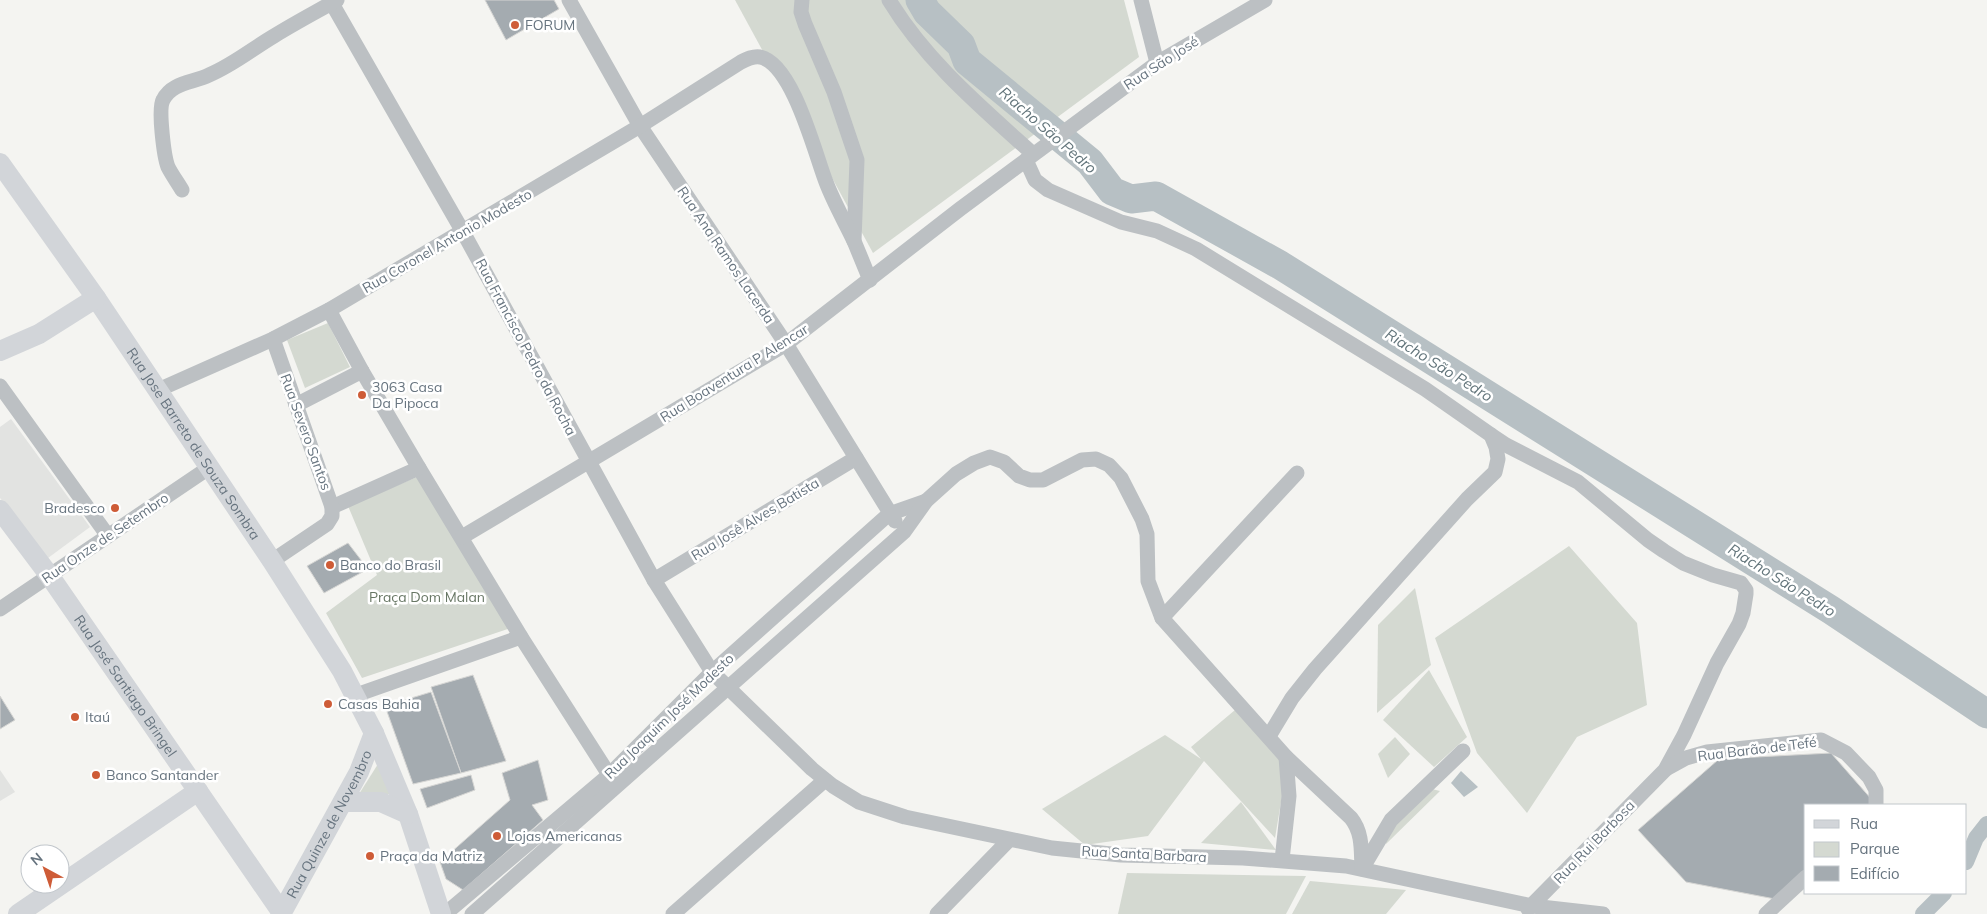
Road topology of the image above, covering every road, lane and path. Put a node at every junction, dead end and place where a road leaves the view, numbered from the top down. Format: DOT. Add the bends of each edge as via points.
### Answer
graph roads {
  1 [pos="569,0"];
  2 [pos="802,0"];
  3 [pos="889,0"];
  4 [pos="1141,0"];
  5 [pos="1265,0"];
  6 [pos="333,1"];
  7 [pos="1157,63"];
  8 [pos="640,126"];
  9 [pos="1063,132"];
  10 [pos="1035,153"];
  11 [pos="0,163"];
  12 [pos="182,190"];
  13 [pos="464,232"];
  14 [pos="854,241"];
  15 [pos="870,280"];
  16 [pos="96,298"];
  17 [pos="328,310"];
  18 [pos="272,340"];
  19 [pos="786,344"];
  20 [pos="0,351"];
  21 [pos="362,371"];
  22 [pos="0,386"];
  23 [pos="158,390"];
  24 [pos="296,405"];
  25 [pos="1491,435"];
  26 [pos="856,458"];
  27 [pos="588,462"];
  28 [pos="210,467"];
  29 [pos="419,468"];
  30 [pos="1297,473"];
  31 [pos="926,500"];
  32 [pos="332,507"];
  33 [pos="0,510"];
  34 [pos="889,514"];
  35 [pos="904,532"];
  36 [pos="108,536"];
  37 [pos="462,537"];
  38 [pos="272,561"];
  39 [pos="833,565"];
  40 [pos="49,575"];
  41 [pos="654,580"];
  42 [pos="848,582"];
  43 [pos="0,609"];
  44 [pos="1162,618"];
  45 [pos="522,638"];
  46 [pos="712,672"];
  47 [pos="728,688"];
  48 [pos="356,695"];
  49 [pos="374,732"];
  50 [pos="1269,736"];
  51 [pos="1463,751"];
  52 [pos="1286,757"];
  53 [pos="1665,770"];
  54 [pos="825,780"];
  55 [pos="613,782"];
  56 [pos="198,791"];
  57 [pos="343,802"];
  58 [pos="1876,804"];
  59 [pos="408,814"];
  60 [pos="1009,840"];
  61 [pos="1282,860"];
  62 [pos="1362,869"];
  63 [pos="1804,879"];
  64 [pos="1528,910"];
  65 [pos="281,913"];
  66 [pos="18,914"];
  67 [pos="441,914"];
  68 [pos="445,914"];
  69 [pos="472,914"];
  70 [pos="673,914"];
  71 [pos="937,914"];
  72 [pos="1603,914"];
  73 [pos="1766,914"];
  1 -- 8 [label="street, Rua Ana Ramos Lacerda"];
  2 -- 14 [label="street" via="805,24 834,92 857,160"];
  3 -- 10 [label="street" via="906,27 937,63"];
  4 -- 7 [label="street"];
  5 -- 7 [label="street, Rua São José"];
  6 -- 12 [label="street" via="276,34 238,61 168,92 161,109 162,125 168,166"];
  6 -- 13 [label="street, Rua Francisco Pedro da Rocha"];
  7 -- 9 [label="street, Rua São José"];
  8 -- 13 [label="street, Rua Coronel Antonio Modesto"];
  8 -- 14 [label="street, Rua Coronel Antonio Modesto" via="741,62 751,57 766,60 774,66 804,116 826,183"];
  8 -- 19 [label="street, Rua Ana Ramos Lacerda"];
  9 -- 10 [label="street, Rua Boaventura P Alencar"];
  10 -- 15 [label="street, Rua Boaventura P Alencar"];
  10 -- 25 [label="street" via="1035,180 1048,190 1121,222 1158,231 1196,249 1425,389"];
  11 -- 16 [label="main road, Rua Jose Barreto de Souza Sombra"];
  13 -- 17 [label="street, Rua Coronel Antonio Modesto"];
  13 -- 27 [label="street, Rua Francisco Pedro da Rocha"];
  14 -- 15 [label="street"];
  15 -- 19 [label="street, Rua Boaventura P Alencar"];
  16 -- 20 [label="main road" via="39,334"];
  16 -- 23 [label="main road, Rua Jose Barreto de Souza Sombra"];
  17 -- 18 [label="street, Rua Coronel Antonio Modesto"];
  17 -- 21 [label="street"];
  18 -- 23 [label="street, Rua Coronel Antonio Modesto"];
  18 -- 24 [label="street, Rua Severo Santos"];
  19 -- 26 [label="street, Rua Ana Ramos Lacerda"];
  19 -- 27 [label="street, Rua Boaventura P Alencar"];
  21 -- 24 [label="street"];
  21 -- 29 [label="street"];
  22 -- 36 [label="street"];
  23 -- 28 [label="main road, Rua Jose Barreto de Souza Sombra"];
  24 -- 32 [label="street, Rua Severo Santos"];
  25 -- 50 [label="street" via="1498,459 1494,472 1315,669 1292,698"];
  25 -- 53 [label="street" via="1578,482 1664,551 1713,575 1741,583 1746,590 1739,624"];
  26 -- 34 [label="street, Rua Ana Ramos Lacerda"];
  26 -- 41 [label="street, Rua Josê Alves Batista"];
  27 -- 37 [label="street, Rua Boaventura P Alencar"];
  27 -- 41 [label="street, Rua Francisco Pedro da Rocha"];
  28 -- 36 [label="street, Rua Onze de Setembro"];
  28 -- 38 [label="main road, Rua Jose Barreto de Souza Sombra"];
  29 -- 32 [label="street"];
  29 -- 37 [label="street"];
  30 -- 44 [label="street"];
  31 -- 34 [label="street"];
  31 -- 35 [label="street, Rua Joaquim José Modesto"];
  31 -- 44 [label="street" via="956,474 990,457 1004,462 1019,476 1030,480 1043,480 1082,460 1096,459 1109,465 1121,478 1147,534 1148,581"];
  32 -- 38 [label="street, Rua Severo Santos" via="331,520 327,524"];
  33 -- 40 [label="main road, Rua José Santiago Bringel"];
  34 -- 35 [label="street, Rua Ana Ramos Lacerda"];
  34 -- 39 [label="street, Rua Joaquim José Modesto"];
  35 -- 42 [label="street, Rua Joaquim José Modesto"];
  36 -- 40 [label="street, Rua Onze de Setembro"];
  37 -- 45 [label="street"];
  38 -- 48 [label="main road, Rua Jose Barreto de Souza Sombra"];
  39 -- 42 [label="street"];
  39 -- 46 [label="street, Rua Joaquim José Modesto"];
  40 -- 43 [label="street, Rua Onze de Setembro"];
  40 -- 56 [label="main road, Rua José Santiago Bringel"];
  41 -- 46 [label="street, Rua Francisco Pedro da Rocha"];
  42 -- 47 [label="street, Rua Joaquim José Modesto"];
  44 -- 50 [label="street"];
  45 -- 48 [label="street"];
  45 -- 55 [label="street"];
  46 -- 47 [label="street, Rua Francisco Pedro da Rocha"];
  46 -- 55 [label="street, Rua Joaquim José Modesto"];
  47 -- 54 [label="street, Rua Santa Barbara"];
  47 -- 55 [label="street, Rua Joaquim José Modesto"];
  48 -- 49 [label="main road, Rua Jose Barreto de Souza Sombra"];
  49 -- 57 [label="main road, Rua Quinze de Novembro" via="360,772"];
  49 -- 59 [label="main road, Rua Jose Barreto de Souza Sombra"];
  50 -- 52 [label="street"];
  51 -- 62 [label="street" via="1391,820"];
  52 -- 61 [label="street" via="1289,796"];
  52 -- 62 [label="street" via="1358,826"];
  53 -- 58 [label="street, Rua Barão de Tefé" via="1686,758 1707,752 1821,740 1846,753 1869,777 1876,790"];
  53 -- 64 [label="street, Rua Rui Barbosa"];
  54 -- 60 [label="street, Rua Santa Barbara" via="860,802 905,817"];
  54 -- 70 [label="street"];
  55 -- 68 [label="street, Rua Joaquim José Modesto"];
  55 -- 69 [label="street, Rua Joaquim José Modesto"];
  56 -- 65 [label="main road, Rua José Santiago Bringel"];
  56 -- 66 [label="main road"];
  57 -- 59 [label="main road" via="381,802"];
  57 -- 65 [label="main road, Rua Quinze de Novembro"];
  59 -- 67 [label="main road, Rua Jose Barreto de Souza Sombra"];
  60 -- 61 [label="street, Rua Santa Barbara" via="1121,855"];
  60 -- 71 [label="street"];
  61 -- 62 [label="street, Rua Santa Barbara"];
  62 -- 64 [label="street, Rua Santa Barbara"];
  63 -- 73 [label="street"];
  64 -- 72 [label="street, Rua Santa Barbara"];
}
